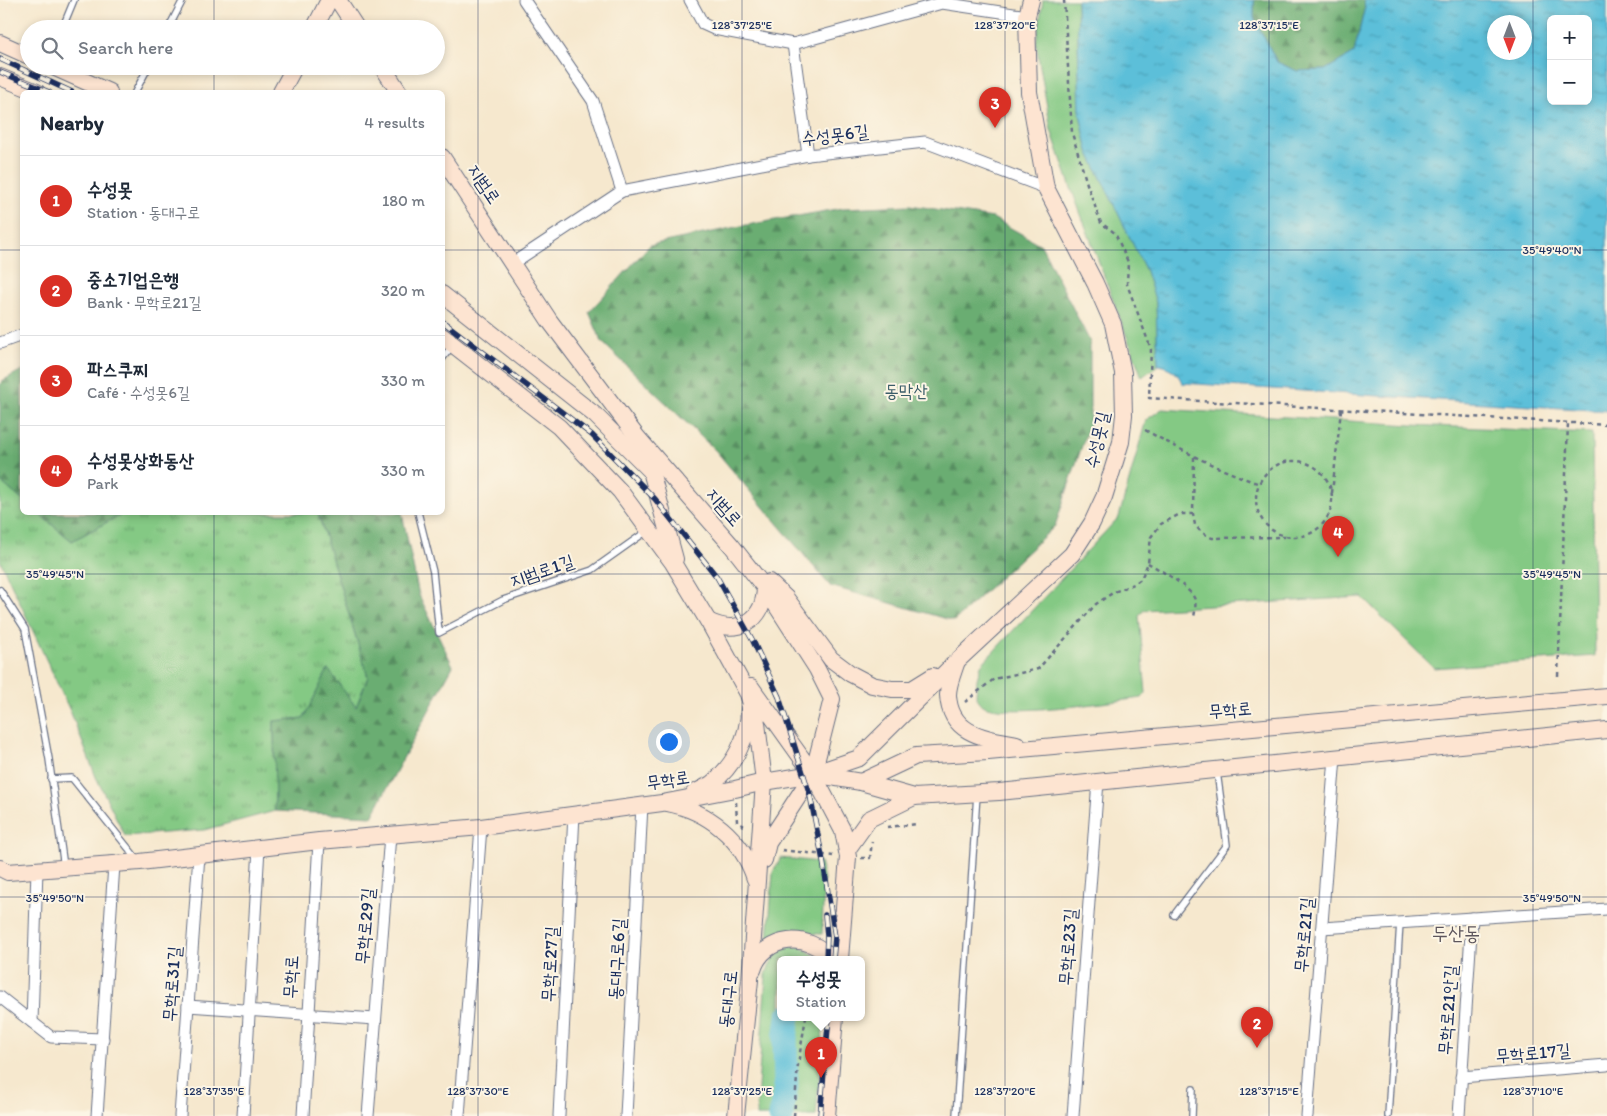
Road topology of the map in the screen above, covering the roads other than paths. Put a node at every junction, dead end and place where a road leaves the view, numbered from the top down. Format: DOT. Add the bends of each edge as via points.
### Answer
graph roads {
  1 [pos="74,0"];
  2 [pos="183,0"];
  3 [pos="329,0"];
  4 [pos="338,0"];
  5 [pos="524,0"];
  6 [pos="690,0"];
  7 [pos="941,2"];
  8 [pos="1029,8"];
  9 [pos="66,20"];
  10 [pos="173,20"];
  11 [pos="319,20"];
  12 [pos="351,20"];
  13 [pos="0,43"];
  14 [pos="793,44"];
  15 [pos="20,52"];
  16 [pos="71,75"];
  17 [pos="144,75"];
  18 [pos="290,75"];
  19 [pos="388,75"];
  20 [pos="0,77"];
  21 [pos="32,90"];
  22 [pos="105,90"];
  23 [pos="136,90"];
  24 [pos="282,90"];
  25 [pos="398,90"];
  26 [pos="808,155"];
  27 [pos="445,162"];
  28 [pos="1046,188"];
  29 [pos="622,191"];
  30 [pos="513,263"];
  31 [pos="445,296"];
  32 [pos="20,336"];
  33 [pos="448,340"];
  34 [pos="0,343"];
  35 [pos="419,515"];
  36 [pos="648,529"];
  37 [pos="732,546"];
  38 [pos="678,570"];
  39 [pos="765,588"];
  40 [pos="0,590"];
  41 [pos="708,621"];
  42 [pos="723,648"];
  43 [pos="956,662"];
  44 [pos="748,694"];
  45 [pos="1607,696"];
  46 [pos="1607,730"];
  47 [pos="1032,748"];
  48 [pos="1335,757"];
  49 [pos="1217,770"];
  50 [pos="812,774"];
  51 [pos="52,779"];
  52 [pos="1098,781"];
  53 [pos="764,782"];
  54 [pos="861,782"];
  55 [pos="977,793"];
  56 [pos="914,797"];
  57 [pos="686,798"];
  58 [pos="662,802"];
  59 [pos="642,805"];
  60 [pos="574,814"];
  61 [pos="480,827"];
  62 [pos="390,835"];
  63 [pos="319,840"];
  64 [pos="259,848"];
  65 [pos="846,850"];
  66 [pos="199,855"];
  67 [pos="140,862"];
  68 [pos="114,865"];
  69 [pos="64,868"];
  70 [pos="37,870"];
  71 [pos="3,873"];
  72 [pos="758,886"];
  73 [pos="1607,909"];
  74 [pos="1174,915"];
  75 [pos="1472,918"];
  76 [pos="1400,922"];
  77 [pos="1322,928"];
  78 [pos="828,956"];
  79 [pos="840,956"];
  80 [pos="750,980"];
  81 [pos="0,997"];
  82 [pos="188,1006"];
  83 [pos="249,1010"];
  84 [pos="309,1014"];
  85 [pos="375,1019"];
  86 [pos="835,1021"];
  87 [pos="32,1022"];
  88 [pos="102,1039"];
  89 [pos="1607,1065"];
  90 [pos="1461,1077"];
  91 [pos="1193,1089"];
  92 [pos="98,1116"];
  93 [pos="180,1116"];
  94 [pos="243,1116"];
  95 [pos="303,1116"];
  96 [pos="368,1116"];
  97 [pos="459,1116"];
  98 [pos="559,1116"];
  99 [pos="626,1116"];
  100 [pos="736,1116"];
  101 [pos="827,1116"];
  102 [pos="956,1116"];
  103 [pos="1074,1116"];
  104 [pos="1192,1116"];
  105 [pos="1307,1116"];
  106 [pos="1388,1116"];
  107 [pos="1459,1116"];
  1 -- 9 [label="lane"];
  2 -- 10 [label="lane"];
  3 -- 11 [label="main road"];
  4 -- 12 [label="main road"];
  5 -- 29 [label="street" via="593,101"];
  6 -- 14 [label="street" via="703,24 714,29"];
  7 -- 8 [label="street"];
  7 -- 14 [label="street"];
  8 -- 28 [label="main road, 수성못길" via="1029,92"];
  13 -- 15 [label="main road"];
  14 -- 26 [label="street"];
  16 -- 22 [label="main road"];
  17 -- 23 [label="lane"];
  18 -- 24 [label="main road"];
  19 -- 25 [label="main road"];
  20 -- 21 [label="main road"];
  26 -- 28 [label="street, 수성못6길" via="925,142"];
  26 -- 29 [label="street, 수성못6길"];
  27 -- 30 [label="main road, 지범로"];
  28 -- 43 [label="main road, 수성못길" via="1113,324 1123,373 1121,442 1104,497 1072,554"];
  29 -- 30 [label="street, 수성못6길"];
  30 -- 37 [label="main road, 지범로" via="549,320 636,437"];
  31 -- 38 [label="main road" via="595,415 651,471"];
  32 -- 34 [label="street"];
  33 -- 36 [label="main road" via="560,428 620,491"];
  35 -- 36 [label="lane, 지범로1길" via="433,572 439,633 503,600 592,570"];
  36 -- 38 [label="main road"];
  37 -- 39 [label="main road, 지범로"];
  37 -- 43 [label="main road" via="786,598 831,659 872,685 912,689"];
  38 -- 41 [label="main road"];
  39 -- 41 [label="main road" via="762,608 748,623 728,628"];
  39 -- 50 [label="main road, 지범로" via="817,668 832,699"];
  40 -- 51 [label="lane" via="26,629"];
  41 -- 42 [label="main road"];
  42 -- 44 [label="main road"];
  42 -- 50 [label="main road"];
  43 -- 47 [label="main road" via="948,694 952,713 961,727 977,736"];
  43 -- 50 [label="main road, 수성못길" via="859,758"];
  44 -- 53 [label="main road" via="757,723"];
  44 -- 57 [label="main road" via="746,730 732,762 711,784"];
  45 -- 47 [label="main road, 무학로"];
  46 -- 48 [label="main road, 무학로"];
  47 -- 54 [label="main road, 무학로" via="916,756"];
  48 -- 49 [label="main road, 무학로"];
  48 -- 77 [label="street, 무학로21길"];
  49 -- 52 [label="main road, 무학로"];
  49 -- 74 [label="lane" via="1227,845"];
  50 -- 53 [label="main road, 무학로"];
  50 -- 54 [label="main road, 무학로"];
  50 -- 65 [label="main road" via="842,831"];
  50 -- 72 [label="main road, 지범로" via="768,843"];
  51 -- 67 [label="lane" via="72,778"];
  51 -- 69 [label="lane"];
  52 -- 55 [label="main road, 무학로"];
  52 -- 103 [label="street, 무학로23길"];
  53 -- 57 [label="main road, 무학로"];
  53 -- 72 [label="main road"];
  54 -- 56 [label="main road, 무학로"];
  55 -- 56 [label="main road, 무학로"];
  55 -- 102 [label="lane"];
  56 -- 65 [label="main road" via="868,819"];
  57 -- 58 [label="main road, 무학로"];
  58 -- 59 [label="main road, 무학로"];
  58 -- 72 [label="main road" via="697,812 727,833 746,857"];
  59 -- 60 [label="main road, 무학로"];
  59 -- 99 [label="street, 동대구로6길"];
  60 -- 61 [label="main road, 무학로"];
  60 -- 98 [label="street, 무학로27길"];
  61 -- 62 [label="main road, 무학로"];
  61 -- 97 [label="street"];
  62 -- 63 [label="main road, 무학로"];
  62 -- 85 [label="street, 무학로29길"];
  63 -- 64 [label="main road, 무학로"];
  63 -- 84 [label="street, 무학로"];
  64 -- 66 [label="main road, 무학로"];
  64 -- 83 [label="street"];
  65 -- 79 [label="main road"];
  66 -- 67 [label="main road, 무학로"];
  66 -- 82 [label="street, 무학로31길"];
  67 -- 68 [label="main road, 무학로"];
  68 -- 69 [label="main road, 무학로"];
  68 -- 88 [label="street"];
  69 -- 70 [label="main road, 무학로"];
  70 -- 71 [label="main road, 무학로"];
  70 -- 87 [label="street"];
  72 -- 80 [label="main road, 동대구로"];
  73 -- 75 [label="street"];
  75 -- 76 [label="street"];
  75 -- 90 [label="street, 무학로21안길"];
  76 -- 77 [label="street"];
  76 -- 106 [label="lane"];
  77 -- 105 [label="street, 무학로21길"];
  78 -- 80 [label="main road" via="811,943 787,941 760,956"];
  80 -- 100 [label="main road, 동대구로"];
  81 -- 87 [label="street"];
  82 -- 83 [label="street"];
  82 -- 93 [label="street, 무학로31길"];
  83 -- 84 [label="street"];
  83 -- 94 [label="street"];
  84 -- 85 [label="street"];
  84 -- 95 [label="street, 무학로"];
  85 -- 96 [label="street, 무학로29길"];
  86 -- 101 [label="main road"];
  87 -- 88 [label="street" via="51,1037"];
  88 -- 92 [label="street"];
  89 -- 90 [label="street, 무학로17길"];
  90 -- 107 [label="street, 무학로21안길"];
  91 -- 104 [label="lane"];
}
